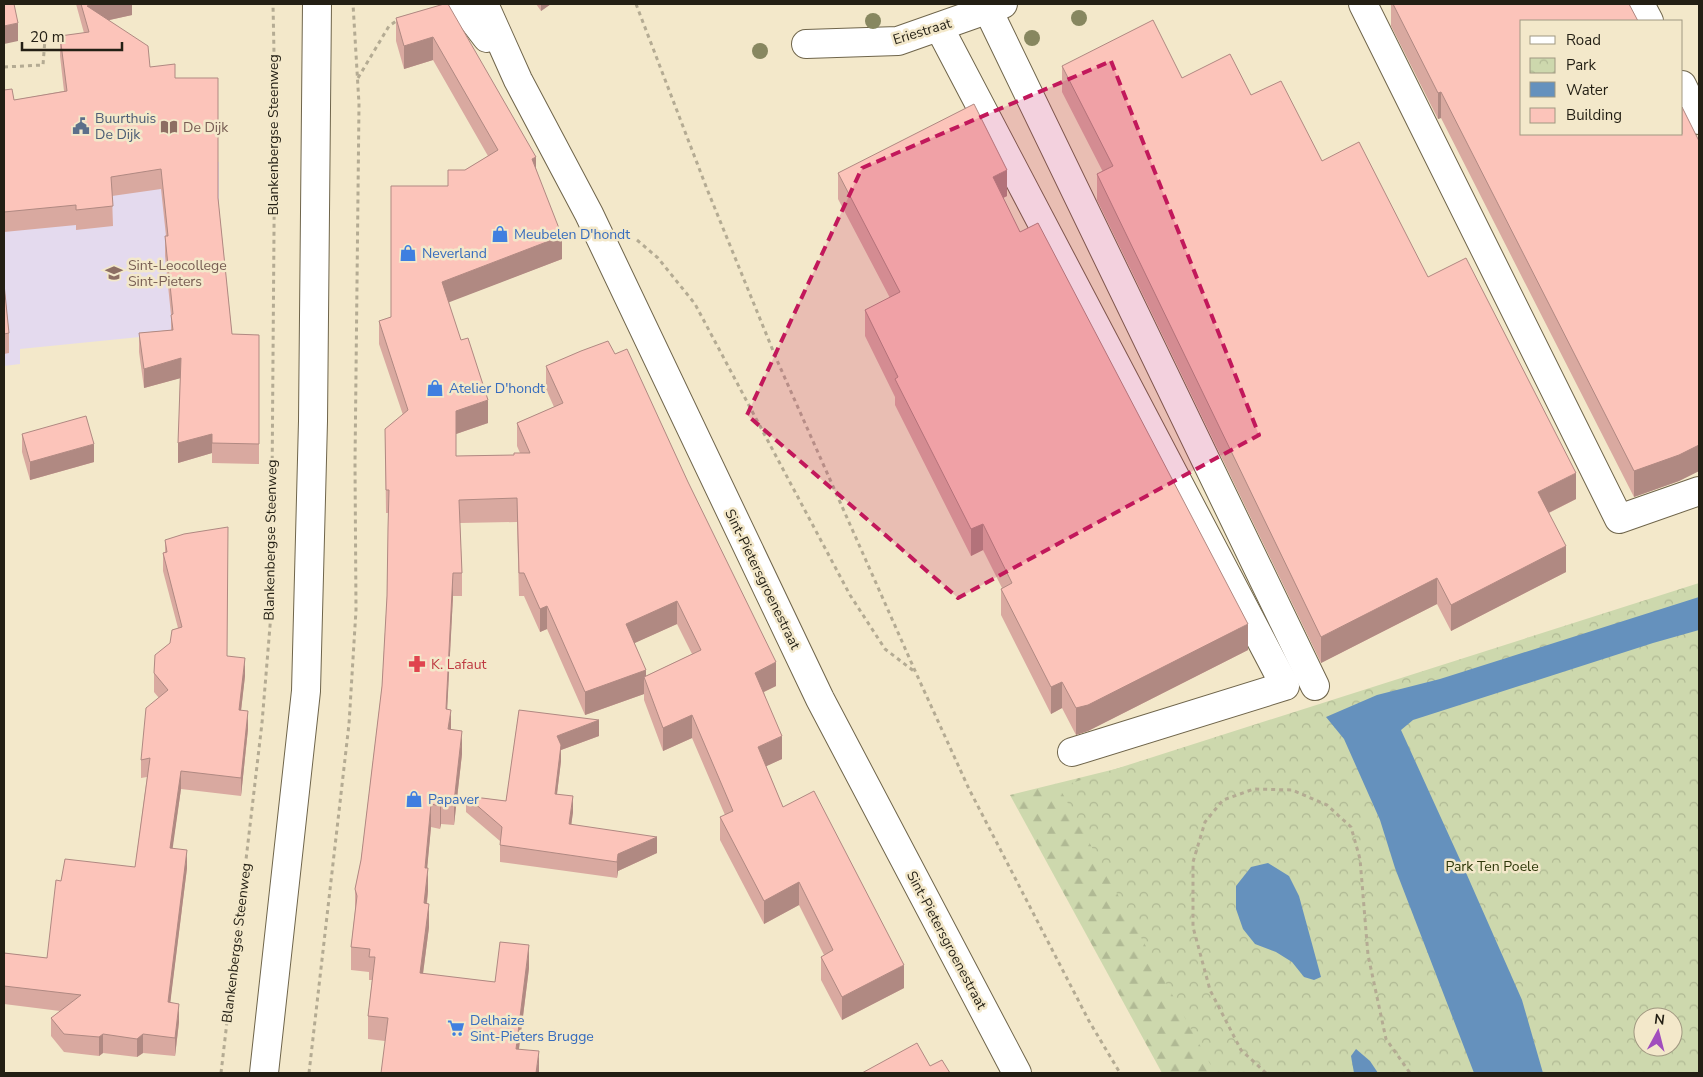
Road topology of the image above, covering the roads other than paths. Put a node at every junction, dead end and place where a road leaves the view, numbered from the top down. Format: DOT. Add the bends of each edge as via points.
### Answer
graph roads {
  1 [pos="317,4"];
  2 [pos="461,4"];
  3 [pos="484,4"];
  4 [pos="1363,4"];
  5 [pos="1640,4"];
  6 [pos="996,7"];
  7 [pos="1648,20"];
  8 [pos="939,27"];
  9 [pos="806,44"];
  10 [pos="518,80"];
  11 [pos="1683,87"];
  12 [pos="1699,120"];
  13 [pos="1699,491"];
  14 [pos="1315,686"];
  15 [pos="1072,752"];
  16 [pos="264,1073"];
  17 [pos="1017,1073"];
  1 -- 16 [label="street" via="313,421 306,691"];
  2 -- 10 [label="street, Sint-Pietersgroenestraat"];
  3 -- 10 [label="street, Sint-Pietersgroenestraat"];
  4 -- 13 [label="street" via="1619,519"];
  5 -- 7 [label="street"];
  6 -- 8 [label="street, Eriestraat"];
  6 -- 14 [label="street"];
  8 -- 9 [label="street, Eriestraat" via="898,41"];
  8 -- 15 [label="street" via="1285,686"];
  10 -- 17 [label="street, Sint-Pietersgroenestraat" via="589,214 820,699"];
  11 -- 12 [label="street"];
}
